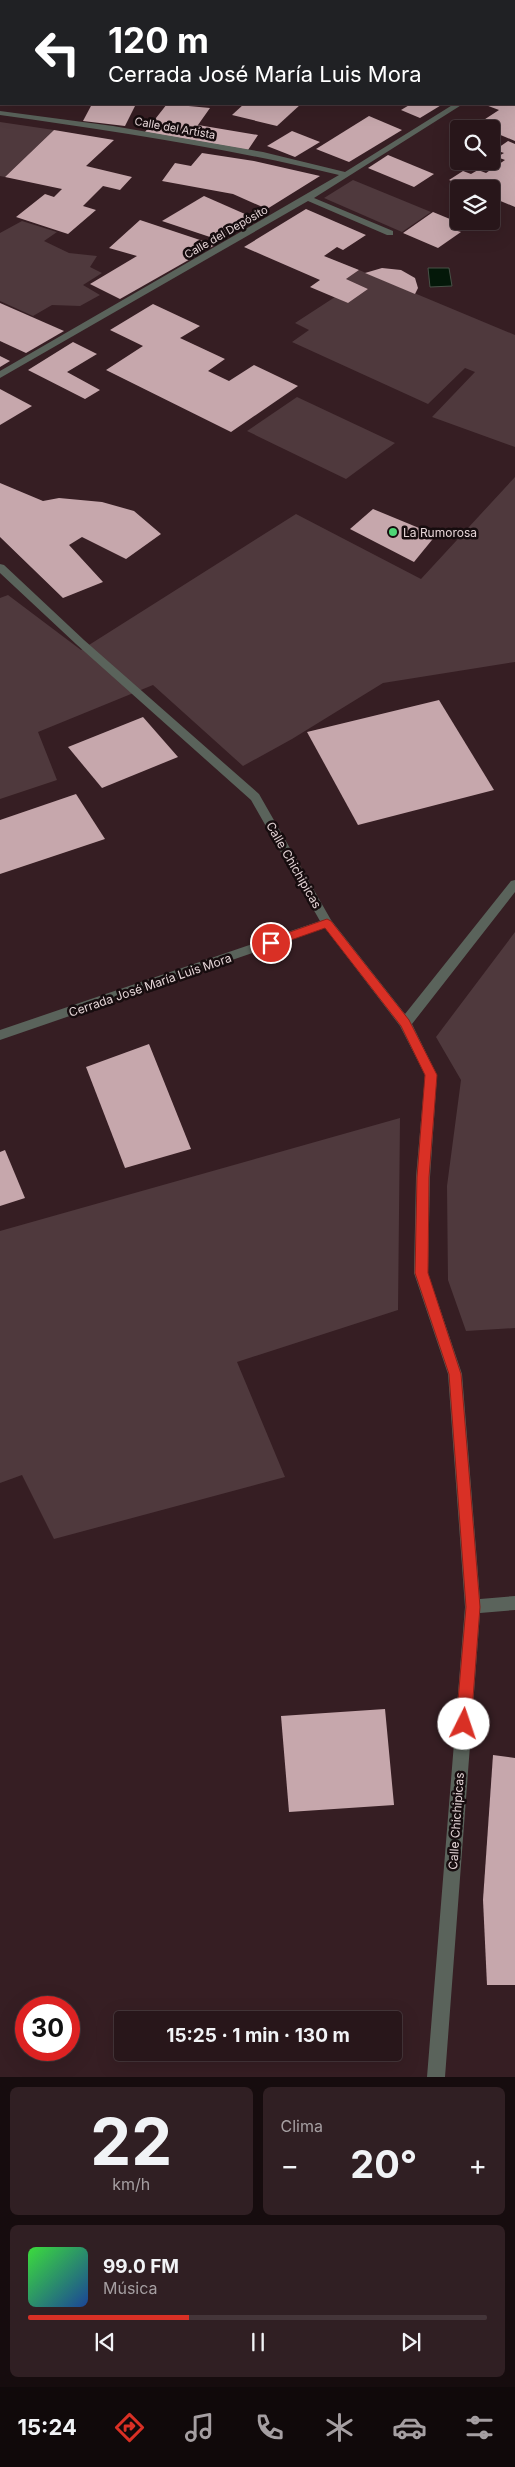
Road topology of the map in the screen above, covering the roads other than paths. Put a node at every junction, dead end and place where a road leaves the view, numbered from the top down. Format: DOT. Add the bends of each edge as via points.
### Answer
graph roads {
  1 [pos="457,105"];
  2 [pos="0,113"];
  3 [pos="344,174"];
  4 [pos="308,198"];
  5 [pos="390,233"];
  6 [pos="0,375"];
  7 [pos="0,567"];
  8 [pos="515,884"];
  9 [pos="327,923"];
  10 [pos="406,1024"];
  11 [pos="0,1035"];
  12 [pos="515,1603"];
  13 [pos="473,1607"];
  14 [pos="436,2077"];
  1 -- 3 [label="street, Calle del Depósito"];
  2 -- 3 [label="street, Calle del Artista" via="263,154"];
  3 -- 4 [label="street, Calle del Depósito"];
  4 -- 5 [label="street"];
  4 -- 6 [label="street, Calle del Depósito"];
  7 -- 9 [label="street, Calle Chichipicas" via="255,796"];
  8 -- 10 [label="street"];
  9 -- 10 [label="street, Calle Chichipicas"];
  9 -- 11 [label="street, Cerrada José María Luis Mora"];
  10 -- 13 [label="street, Calle Chichipicas" via="431,1075 423,1177 421,1273 455,1374"];
  12 -- 13 [label="street"];
  13 -- 14 [label="street, Calle Chichipicas"];
}
